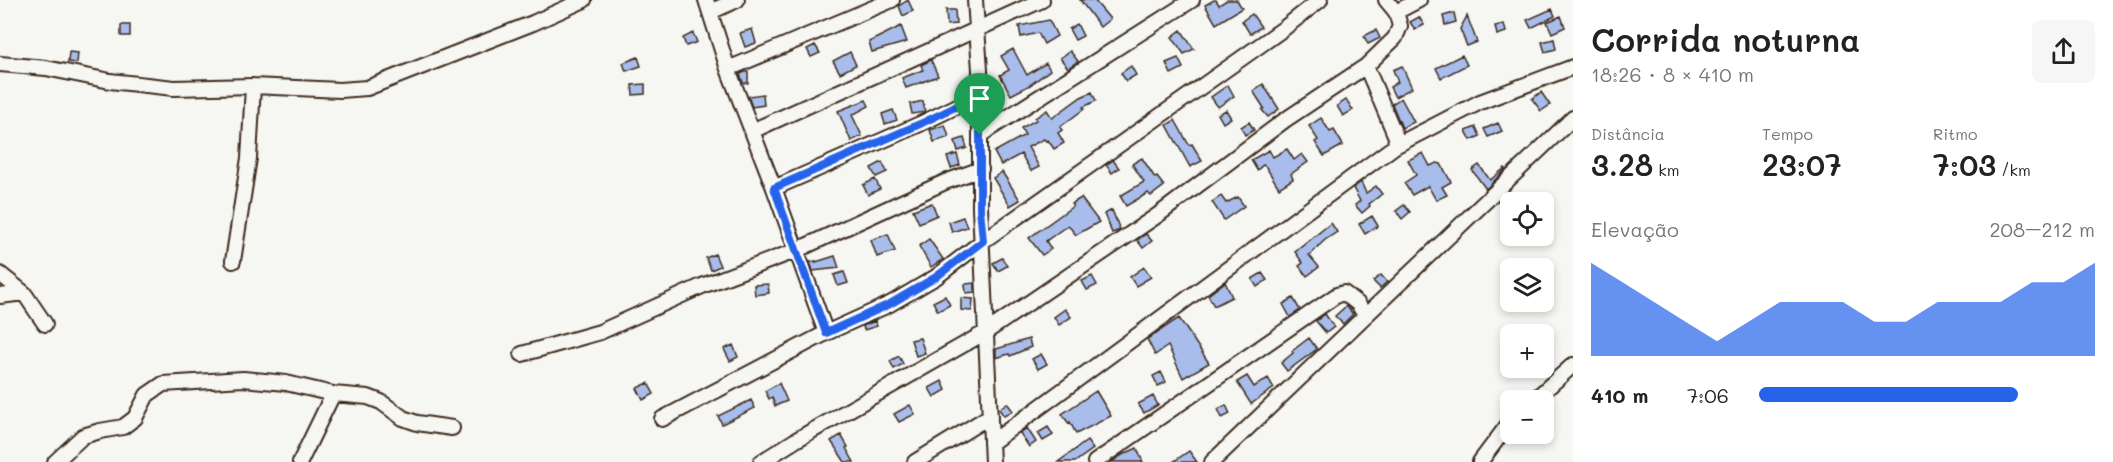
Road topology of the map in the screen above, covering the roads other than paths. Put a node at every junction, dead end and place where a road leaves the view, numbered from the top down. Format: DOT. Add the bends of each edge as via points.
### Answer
graph roads {
  1 [pos="584,0"];
  2 [pos="737,0"];
  3 [pos="892,0"];
  4 [pos="975,0"];
  5 [pos="1042,0"];
  6 [pos="1192,0"];
  7 [pos="1320,0"];
  8 [pos="1386,0"];
  9 [pos="1419,0"];
  10 [pos="708,6"];
  11 [pos="1396,12"];
  12 [pos="977,30"];
  13 [pos="0,64"];
  14 [pos="1366,66"];
  15 [pos="1573,67"];
  16 [pos="728,69"];
  17 [pos="253,86"];
  18 [pos="980,95"];
  19 [pos="1573,118"];
  20 [pos="752,131"];
  21 [pos="980,135"];
  22 [pos="1395,146"];
  23 [pos="981,169"];
  24 [pos="774,188"];
  25 [pos="983,241"];
  26 [pos="795,251"];
  27 [pos="233,261"];
  28 [pos="0,274"];
  29 [pos="24,293"];
  30 [pos="0,297"];
  31 [pos="1365,315"];
  32 [pos="45,324"];
  33 [pos="986,332"];
  34 [pos="826,333"];
  35 [pos="522,354"];
  36 [pos="1573,365"];
  37 [pos="1545,390"];
  38 [pos="333,394"];
  39 [pos="990,416"];
  40 [pos="662,418"];
  41 [pos="453,428"];
  42 [pos="1500,435"];
  43 [pos="991,443"];
  44 [pos="55,462"];
  45 [pos="300,462"];
  46 [pos="760,462"];
  47 [pos="915,462"];
  48 [pos="992,462"];
  49 [pos="1095,462"];
  50 [pos="1212,462"];
  51 [pos="1480,462"];
  1 -- 17 [label="street" via="367,88"];
  2 -- 10 [label="street"];
  3 -- 16 [label="street"];
  4 -- 12 [label="street"];
  5 -- 12 [label="street"];
  6 -- 21 [label="street"];
  7 -- 25 [label="street"];
  8 -- 11 [label="street"];
  9 -- 11 [label="street"];
  10 -- 16 [label="street"];
  11 -- 14 [label="street" via="1400,26 1395,38"];
  12 -- 18 [label="street"];
  12 -- 20 [label="street"];
  13 -- 17 [label="street" via="174,88"];
  14 -- 22 [label="street" via="1396,137"];
  14 -- 33 [label="street"];
  15 -- 22 [label="street" via="1480,102"];
  16 -- 20 [label="street"];
  17 -- 27 [label="street" via="249,158"];
  18 -- 21 [label="street"];
  18 -- 24 [label="street"];
  19 -- 31 [label="street"];
  20 -- 24 [label="street"];
  21 -- 23 [label="street"];
  22 -- 43 [label="street"];
  23 -- 25 [label="street"];
  23 -- 26 [label="street"];
  24 -- 26 [label="street"];
  25 -- 33 [label="street"];
  25 -- 34 [label="street" via="936,277 890,304"];
  26 -- 34 [label="street"];
  26 -- 35 [label="street" via="702,286 600,332"];
  28 -- 29 [label="street"];
  29 -- 30 [label="street"];
  29 -- 32 [label="street"];
  31 -- 49 [label="street" via="1349,295 1337,295"];
  31 -- 50 [label="street"];
  33 -- 39 [label="street"];
  33 -- 46 [label="street"];
  34 -- 40 [label="street"];
  36 -- 37 [label="street"];
  38 -- 41 [label="street" via="368,398 417,423"];
  38 -- 44 [label="street" via="286,383 243,379 163,384 147,395 135,418 123,428 83,436"];
  38 -- 45 [label="street"];
  39 -- 43 [label="street"];
  39 -- 47 [label="street"];
  42 -- 51 [label="street"];
  43 -- 48 [label="street"];
}
